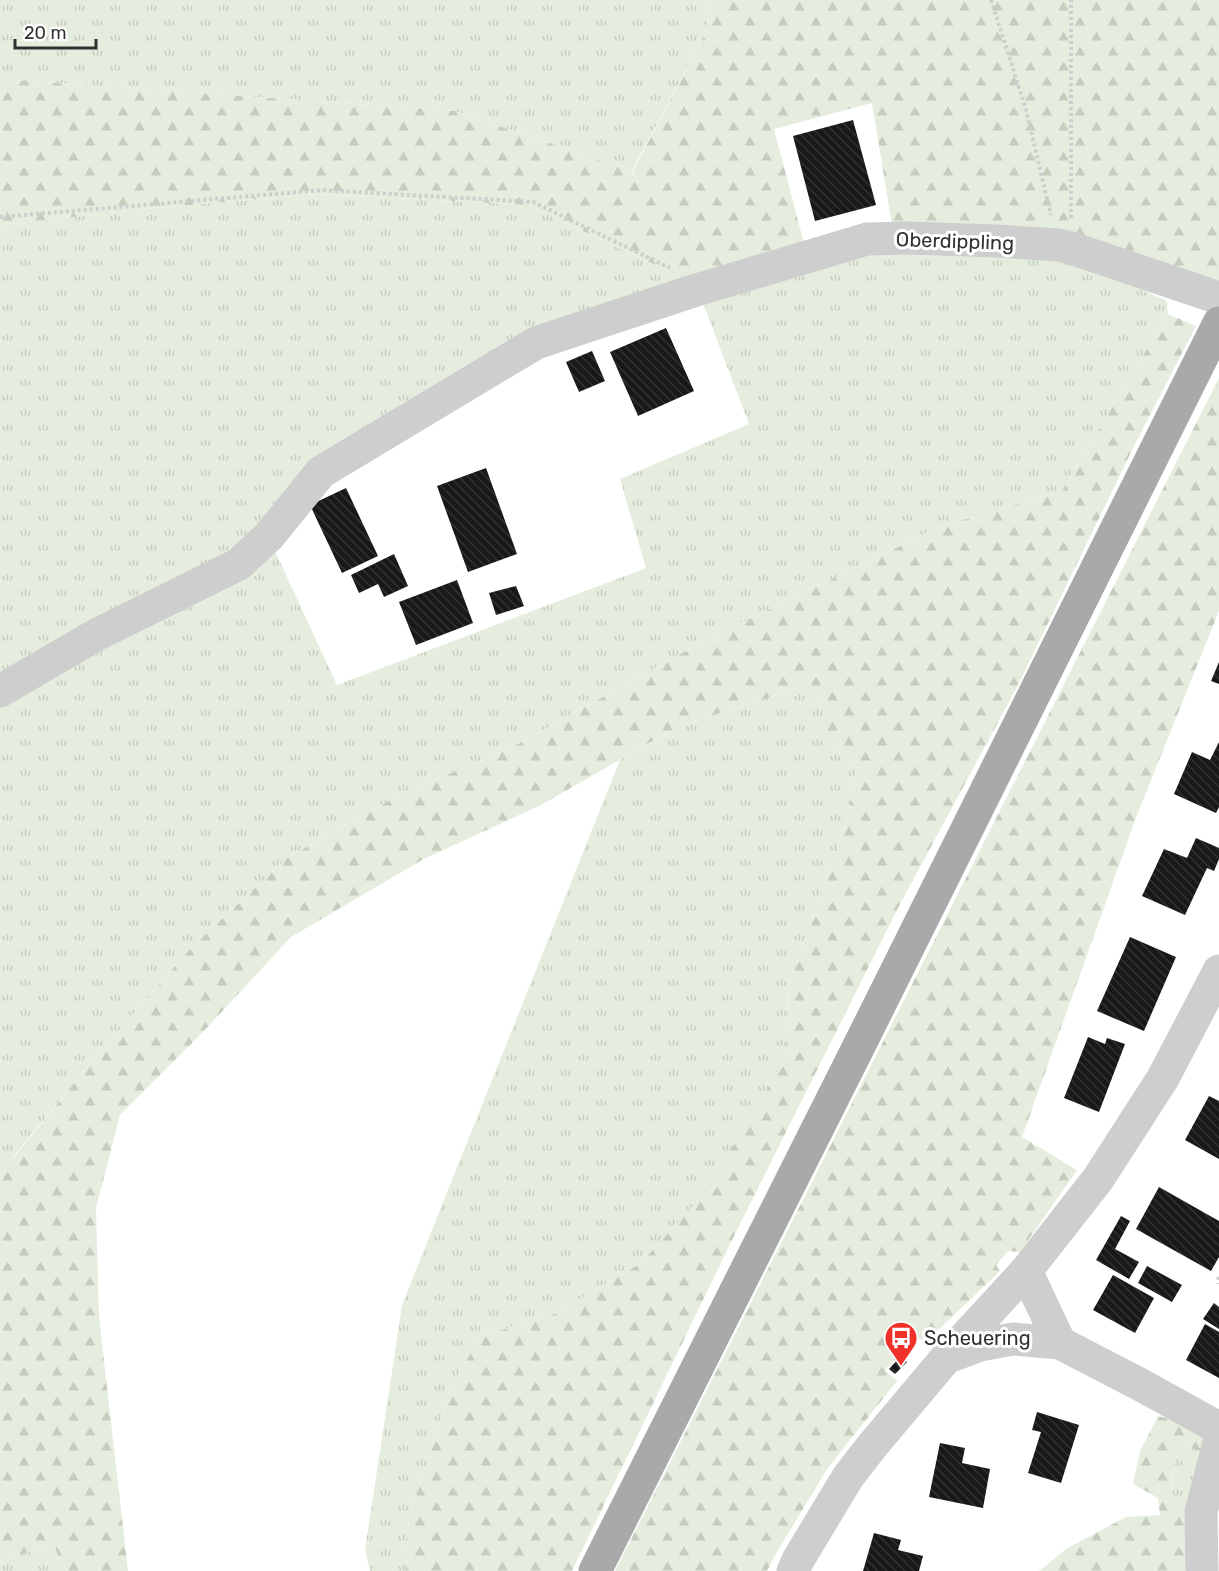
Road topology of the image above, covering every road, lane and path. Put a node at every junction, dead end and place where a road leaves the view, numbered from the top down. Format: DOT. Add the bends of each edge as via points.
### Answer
graph roads {
  1 [pos="990,0"];
  2 [pos="1071,0"];
  3 [pos="0,217"];
  4 [pos="1064,246"];
  5 [pos="699,289"];
  6 [pos="1219,298"];
  7 [pos="1219,323"];
  8 [pos="0,691"];
  9 [pos="1219,971"];
  10 [pos="1026,1271"];
  11 [pos="1219,1277"];
  12 [pos="1219,1284"];
  13 [pos="1060,1343"];
  14 [pos="946,1358"];
  15 [pos="1219,1428"];
  16 [pos="1219,1443"];
  17 [pos="595,1571"];
  18 [pos="793,1571"];
  19 [pos="1202,1571"];
  1 -- 4 [label="path"];
  2 -- 4 [label="path"];
  3 -- 5 [label="path" via="322,189 533,202"];
  4 -- 5 [label="street, Oberdippling" via="867,239"];
  4 -- 6 [label="street, Oberdippling"];
  5 -- 8 [label="street, Oberdippling" via="536,343 321,472 269,536 239,564 96,635"];
  7 -- 17 [label="main road"];
  9 -- 10 [label="street" via="1152,1096 1098,1179"];
  10 -- 13 [label="street"];
  10 -- 14 [label="street"];
  11 -- 12 [label="path"];
  13 -- 14 [label="street" via="1013,1339 980,1345"];
  13 -- 15 [label="street"];
  14 -- 18 [label="street" via="848,1477"];
  16 -- 19 [label="street" via="1201,1512"];
}
